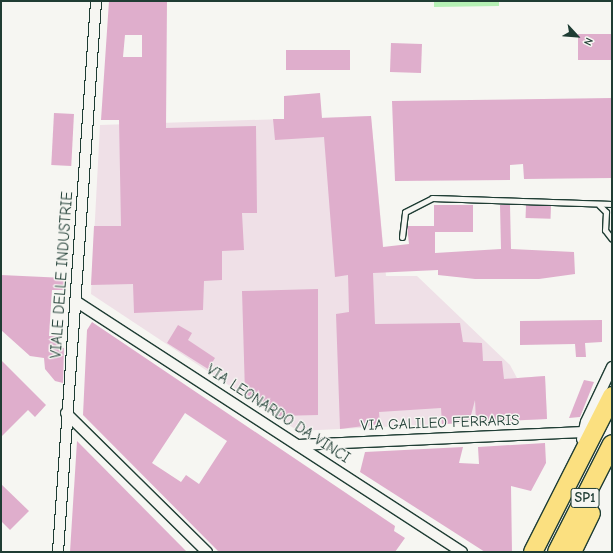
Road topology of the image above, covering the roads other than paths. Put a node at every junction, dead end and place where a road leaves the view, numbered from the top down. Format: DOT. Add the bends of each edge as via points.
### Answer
graph roads {
  1 [pos="96,1"];
  2 [pos="596,204"];
  3 [pos="612,204"];
  4 [pos="402,237"];
  5 [pos="612,239"];
  6 [pos="77,302"];
  7 [pos="612,367"];
  8 [pos="612,396"];
  9 [pos="66,413"];
  10 [pos="584,432"];
  11 [pos="612,444"];
  12 [pos="298,445"];
  13 [pos="577,465"];
  14 [pos="612,467"];
  15 [pos="58,552"];
  16 [pos="207,552"];
  17 [pos="462,552"];
  18 [pos="533,552"];
  19 [pos="557,552"];
  20 [pos="572,552"];
  1 -- 6 [label="street, VIALE DELLE INDUSTRIE"];
  2 -- 3 [label="lane"];
  2 -- 4 [label="lane" via="432,198 405,212"];
  2 -- 5 [label="lane" via="606,212 605,230"];
  6 -- 9 [label="street, VIALE DELLE INDUSTRIE"];
  6 -- 12 [label="street, VIA LEONARDO DA VINCI"];
  7 -- 10 [label="street"];
  8 -- 13 [label="highway, SP1"];
  9 -- 15 [label="street, VIALE DELLE INDUSTRIE"];
  9 -- 16 [label="street"];
  10 -- 12 [label="street, VIA GALILEO FERRARIS"];
  10 -- 13 [label="street"];
  11 -- 19 [label="highway, SP1"];
  12 -- 17 [label="street, VIA LEONARDO DA VINCI"];
  13 -- 18 [label="highway"];
  14 -- 20 [label="highway"];
}
